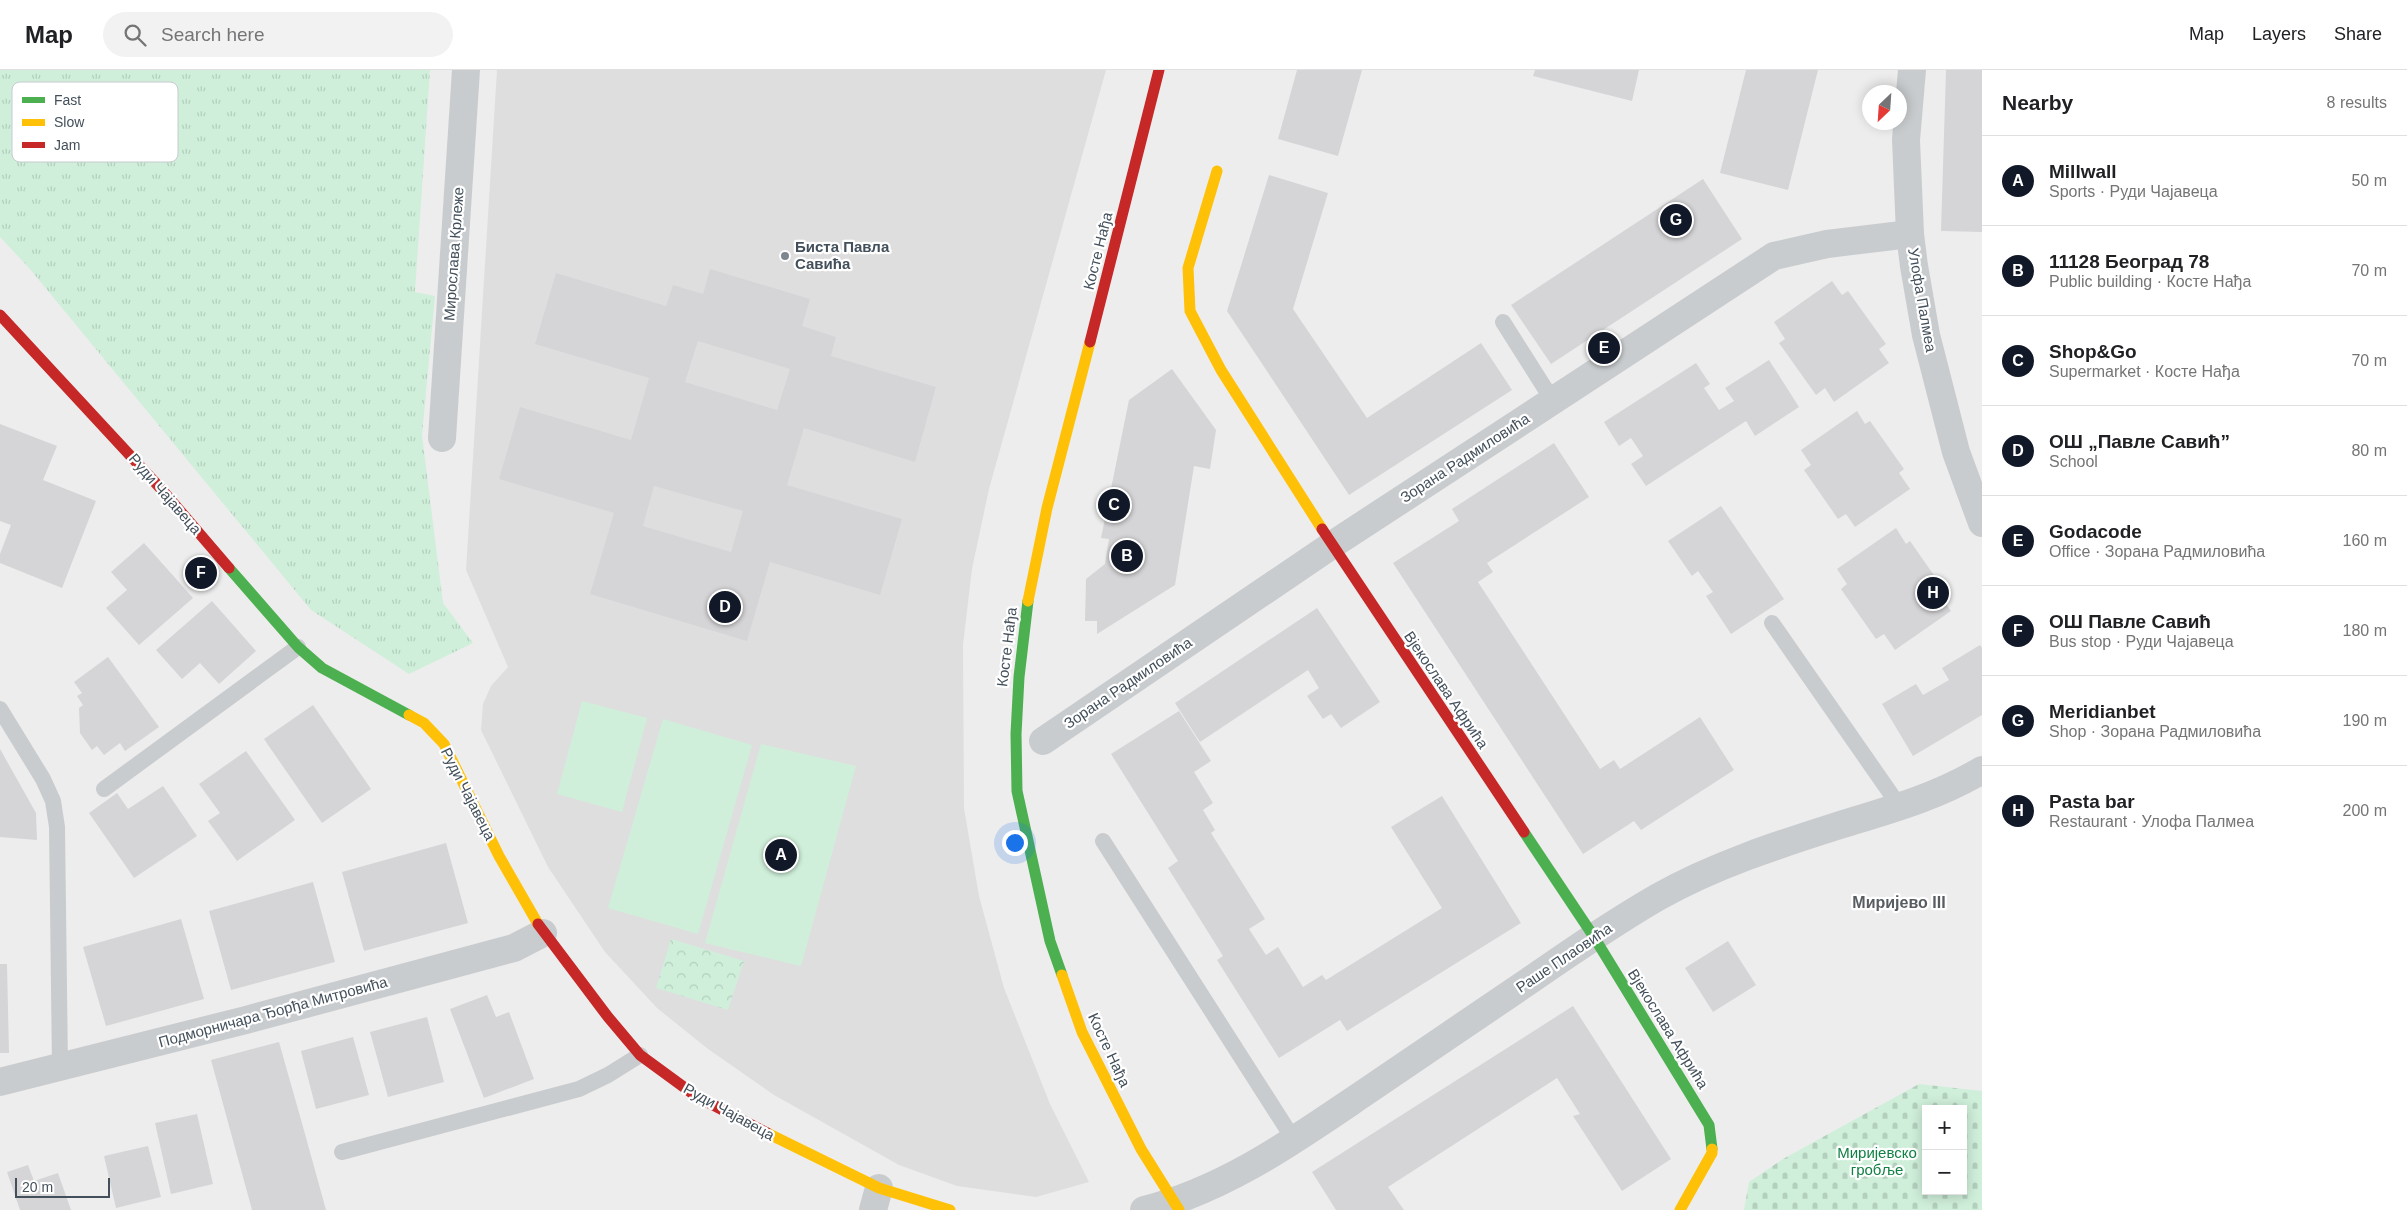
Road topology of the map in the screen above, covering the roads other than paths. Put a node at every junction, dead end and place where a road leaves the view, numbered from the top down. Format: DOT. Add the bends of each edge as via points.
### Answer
graph roads {
  1 [pos="466,70"];
  2 [pos="1159,70"];
  3 [pos="1912,70"];
  4 [pos="1216,172"];
  5 [pos="1910,234"];
  6 [pos="0,315"];
  7 [pos="1503,322"];
  8 [pos="1553,401"];
  9 [pos="442,438"];
  10 [pos="1982,523"];
  11 [pos="1332,545"];
  12 [pos="1772,623"];
  13 [pos="298,647"];
  14 [pos="0,709"];
  15 [pos="1043,741"];
  16 [pos="1982,770"];
  17 [pos="104,789"];
  18 [pos="1900,807"];
  19 [pos="1103,841"];
  20 [pos="542,932"];
  21 [pos="1594,937"];
  22 [pos="640,1055"];
  23 [pos="60,1068"];
  24 [pos="0,1082"];
  25 [pos="1294,1140"];
  26 [pos="342,1152"];
  27 [pos="876,1199"];
  28 [pos="1176,1206"];
  29 [pos="950,1210"];
  30 [pos="1144,1210"];
  31 [pos="1680,1210"];
  1 -- 9 [label="street, Мирослава Крлеже"];
  2 -- 28 [label="street, Косте Нађа" via="1042,520 1023,630 1017,696 1016,767 1017,791 1050,941 1082,1032 1141,1149"];
  3 -- 5 [label="street, Улофа Палмеа" via="1906,140"];
  4 -- 11 [label="street, Вјекослава Афрића" via="1188,268 1190,311 1221,370"];
  5 -- 8 [label="street, Зорана Радмиловића" via="1819,246 1774,256"];
  5 -- 10 [label="street, Улофа Палмеа" via="1926,335 1956,452"];
  6 -- 13 [label="street, Руди Чајавеца" via="163,491"];
  7 -- 8 [label="lane"];
  8 -- 11 [label="street, Зорана Радмиловића"];
  11 -- 15 [label="street, Зорана Радмиловића"];
  11 -- 21 [label="street, Вјекослава Афрића"];
  12 -- 18 [label="lane"];
  13 -- 17 [label="lane"];
  13 -- 20 [label="street, Руди Чајавеца" via="329,672 424,723 444,744 499,856"];
  14 -- 23 [label="lane" via="53,801 57,827"];
  16 -- 18 [label="street, Раше Плаовића" via="1960,783"];
  18 -- 21 [label="street, Раше Плаовића" via="1732,861 1659,897"];
  19 -- 25 [label="lane"];
  20 -- 22 [label="street, Руди Чајавеца"];
  20 -- 23 [label="street, Подморничара Ђорђа Митровића" via="514,948"];
  21 -- 25 [label="street, Раше Плаовића"];
  21 -- 31 [label="street, Вјекослава Афрића" via="1709,1125 1712,1153"];
  22 -- 26 [label="lane" via="579,1088"];
  22 -- 27 [label="street, Руди Чајавеца" via="696,1096 808,1155"];
  23 -- 24 [label="street, Подморничара Ђорђа Митровића"];
  25 -- 28 [label="street, Раше Плаовића"];
  27 -- 29 [label="street, Руди Чајавеца"];
  28 -- 30 [label="street"];
}
